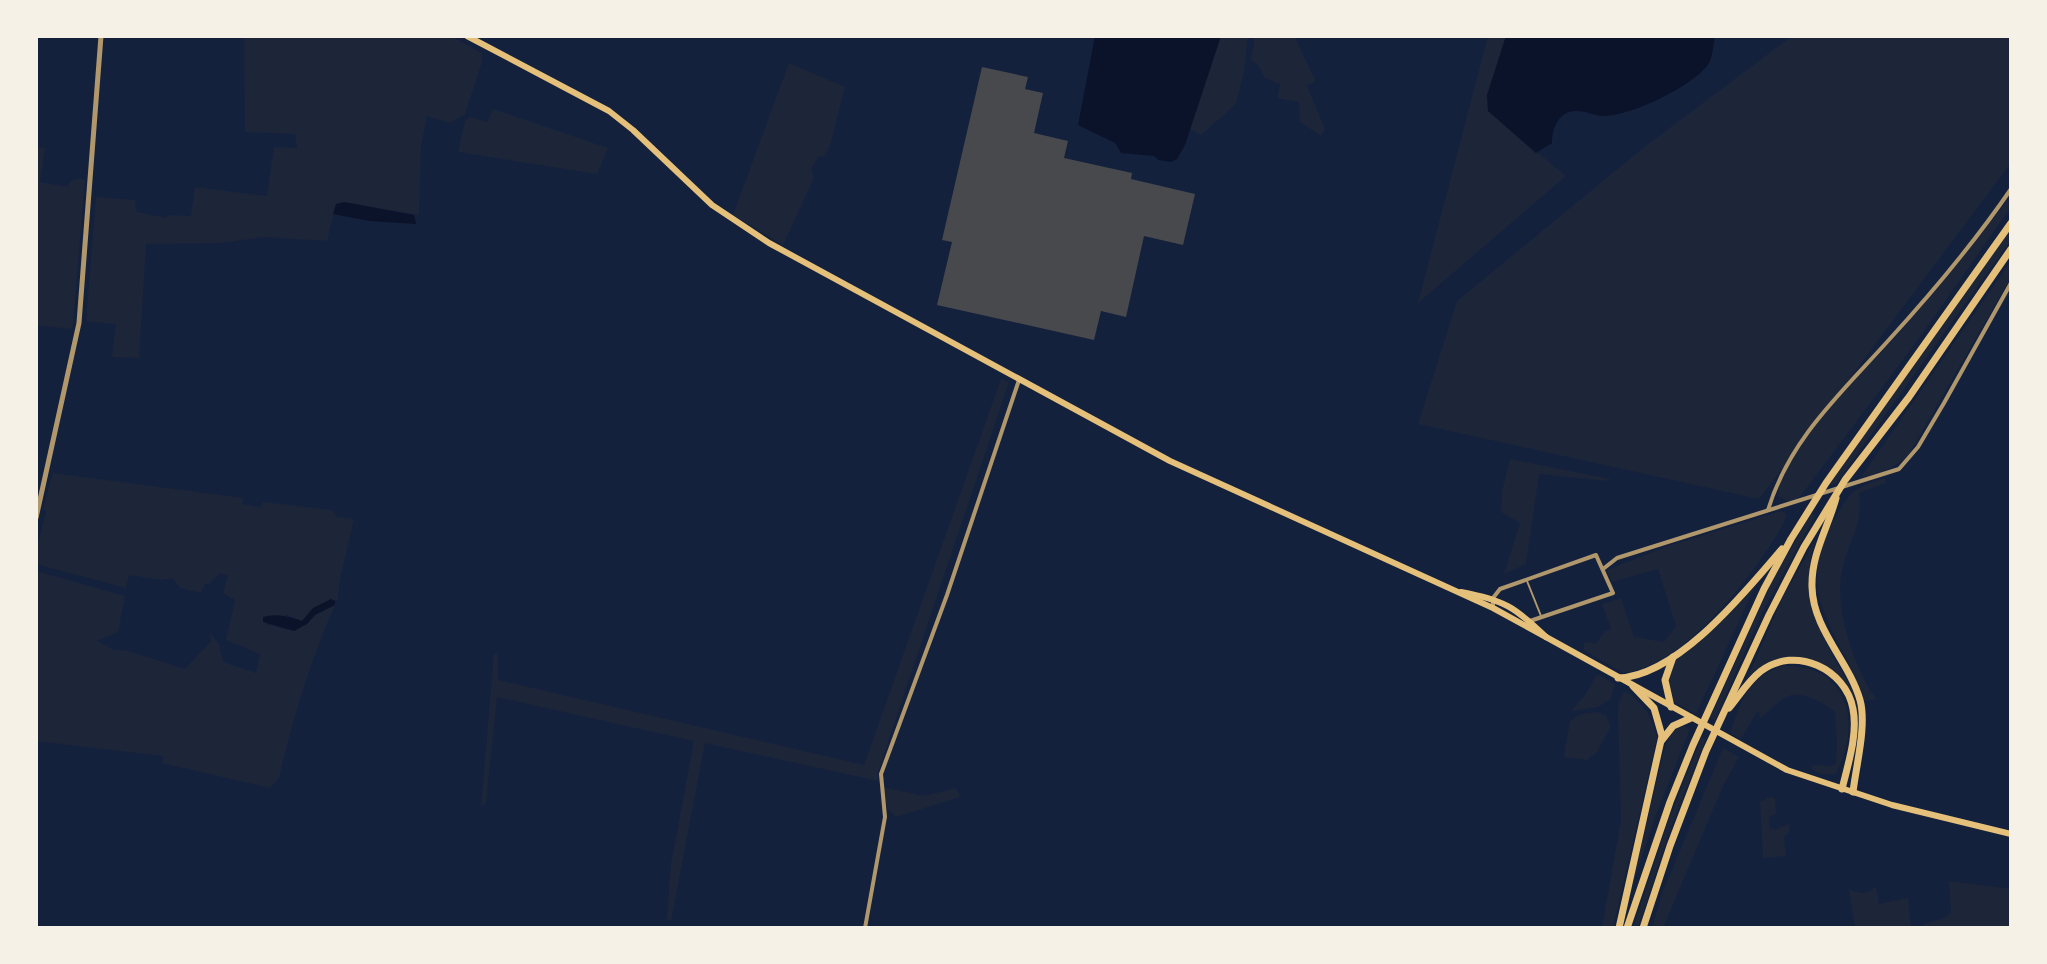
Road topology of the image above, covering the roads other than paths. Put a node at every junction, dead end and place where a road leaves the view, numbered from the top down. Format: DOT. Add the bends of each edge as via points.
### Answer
graph roads {
  1 [pos="101,36"];
  2 [pos="467,36"];
  3 [pos="2011,189"];
  4 [pos="2011,223"];
  5 [pos="2011,249"];
  6 [pos="2011,283"];
  7 [pos="1019,379"];
  8 [pos="1837,491"];
  9 [pos="1768,510"];
  10 [pos="37,514"];
  11 [pos="1791,539"];
  12 [pos="1603,569"];
  13 [pos="1526,580"];
  14 [pos="1454,590"];
  15 [pos="1493,598"];
  16 [pos="1493,608"];
  17 [pos="1541,617"];
  18 [pos="1530,621"];
  19 [pos="1543,636"];
  20 [pos="1674,655"];
  21 [pos="1618,678"];
  22 [pos="1633,686"];
  23 [pos="1671,707"];
  24 [pos="1722,716"];
  25 [pos="1691,718"];
  26 [pos="1662,741"];
  27 [pos="1842,789"];
  28 [pos="1853,792"];
  29 [pos="2011,834"];
  30 [pos="865,928"];
  31 [pos="1619,928"];
  32 [pos="1627,928"];
  33 [pos="1643,928"];
  1 -- 10 [label="street" via="79,323"];
  2 -- 7 [label="main road" via="609,111 695,191 747,230"];
  3 -- 9 [label="street" via="1985,227 1800,439"];
  4 -- 11 [label="highway"];
  5 -- 8 [label="highway"];
  6 -- 9 [label="street" via="1908,461 1899,469"];
  7 -- 14 [label="main road" via="1170,461"];
  7 -- 30 [label="street" via="881,774 885,817"];
  8 -- 24 [label="highway" via="1769,615"];
  8 -- 28 [label="highway" via="1818,542 1812,587 1821,624 1861,702"];
  9 -- 12 [label="street" via="1617,558"];
  11 -- 20 [label="highway" via="1737,601"];
  11 -- 32 [label="highway" via="1693,745"];
  12 -- 13 [label="street" via="1596,555"];
  12 -- 17 [label="street" via="1613,593"];
  13 -- 15 [label="street" via="1500,589"];
  13 -- 17 [label="lane"];
  14 -- 15 [label="main road"];
  14 -- 16 [label="main road"];
  15 -- 16 [label="street"];
  15 -- 18 [label="main road"];
  16 -- 19 [label="main road"];
  17 -- 18 [label="street"];
  18 -- 19 [label="main road"];
  19 -- 21 [label="main road"];
  20 -- 21 [label="highway" via="1644,673"];
  20 -- 23 [label="highway" via="1665,680"];
  21 -- 22 [label="main road"];
  22 -- 23 [label="main road"];
  22 -- 26 [label="highway" via="1654,708"];
  23 -- 25 [label="main road"];
  24 -- 27 [label="highway" via="1763,669 1795,660 1825,669 1844,687 1853,711"];
  24 -- 33 [label="highway"];
  25 -- 26 [label="highway" via="1673,726"];
  25 -- 27 [label="main road" via="1787,770"];
  26 -- 31 [label="highway"];
  27 -- 28 [label="main road"];
  28 -- 29 [label="main road"];
}
